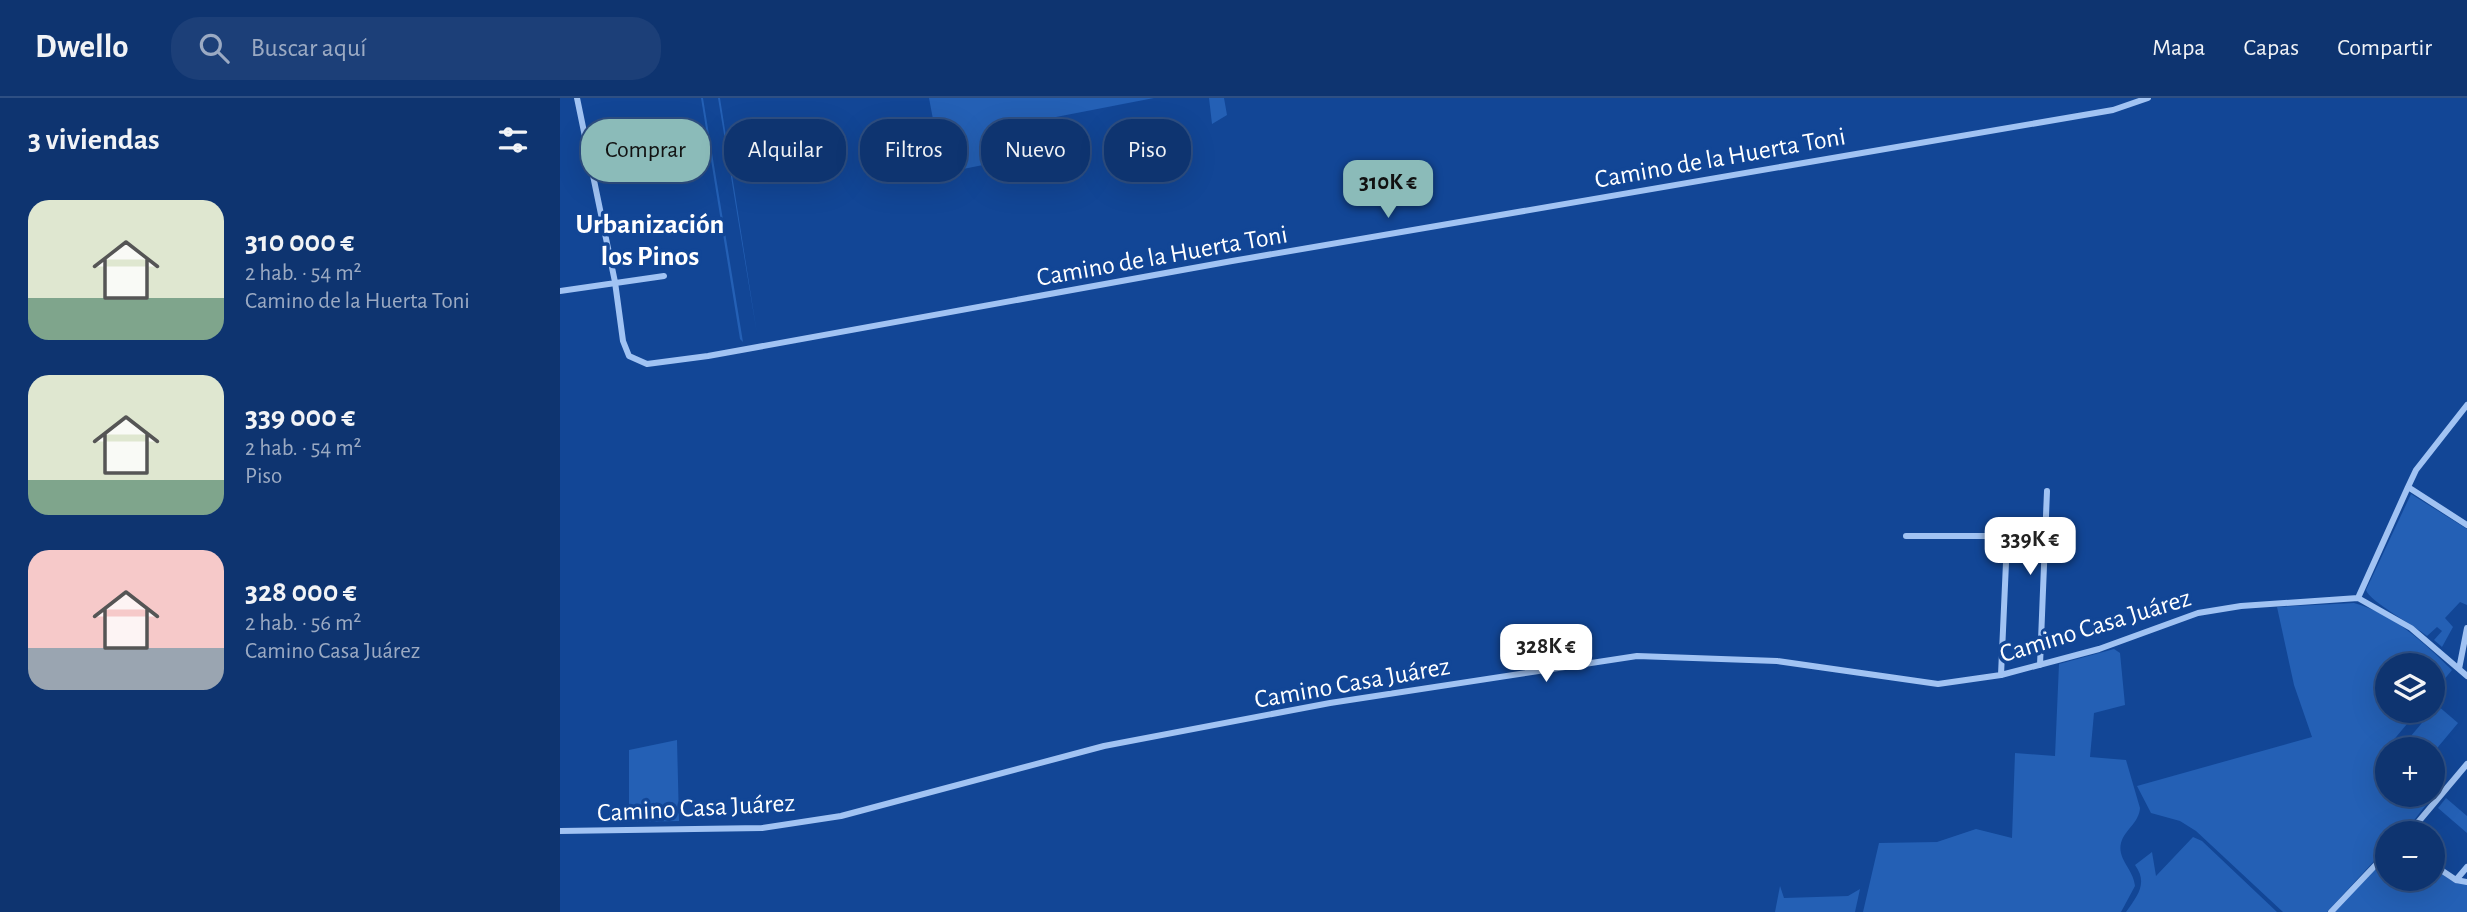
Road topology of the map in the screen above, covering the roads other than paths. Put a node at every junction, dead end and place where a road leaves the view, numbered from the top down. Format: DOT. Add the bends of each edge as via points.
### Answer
graph roads {
  1 [pos="577,98"];
  2 [pos="2148,98"];
  3 [pos="664,276"];
  4 [pos="615,282"];
  5 [pos="560,291"];
  6 [pos="2467,405"];
  7 [pos="2408,487"];
  8 [pos="2047,491"];
  9 [pos="2467,526"];
  10 [pos="1906,536"];
  11 [pos="2358,598"];
  12 [pos="2467,628"];
  13 [pos="2040,665"];
  14 [pos="2459,669"];
  15 [pos="2001,675"];
  16 [pos="2467,676"];
  17 [pos="2467,764"];
  18 [pos="2419,821"];
  19 [pos="560,831"];
  20 [pos="2375,866"];
  21 [pos="2467,867"];
  22 [pos="2445,873"];
  23 [pos="2456,880"];
  24 [pos="2467,882"];
  25 [pos="2332,912"];
  1 -- 4 [label="street"];
  2 -- 4 [label="street, Camino de la Huerta Toni" via="2113,110 647,364 629,356 623,341"];
  3 -- 4 [label="street"];
  4 -- 5 [label="street"];
  6 -- 7 [label="street"];
  7 -- 9 [label="street"];
  7 -- 11 [label="street"];
  8 -- 13 [label="street"];
  10 -- 15 [label="street" via="2004,536 2007,540"];
  11 -- 13 [label="street, Camino Casa Juárez" via="2198,613"];
  11 -- 14 [label="street" via="2396,618"];
  12 -- 14 [label="street"];
  13 -- 15 [label="street, Camino Casa Juárez"];
  14 -- 16 [label="street"];
  15 -- 19 [label="street, Camino Casa Juárez" via="1938,684 1777,661 1637,656 1330,703 1104,746 841,817 762,828"];
  17 -- 18 [label="street"];
  20 -- 25 [label="street"];
  21 -- 23 [label="street"];
  22 -- 23 [label="street"];
  23 -- 24 [label="street"];
}
